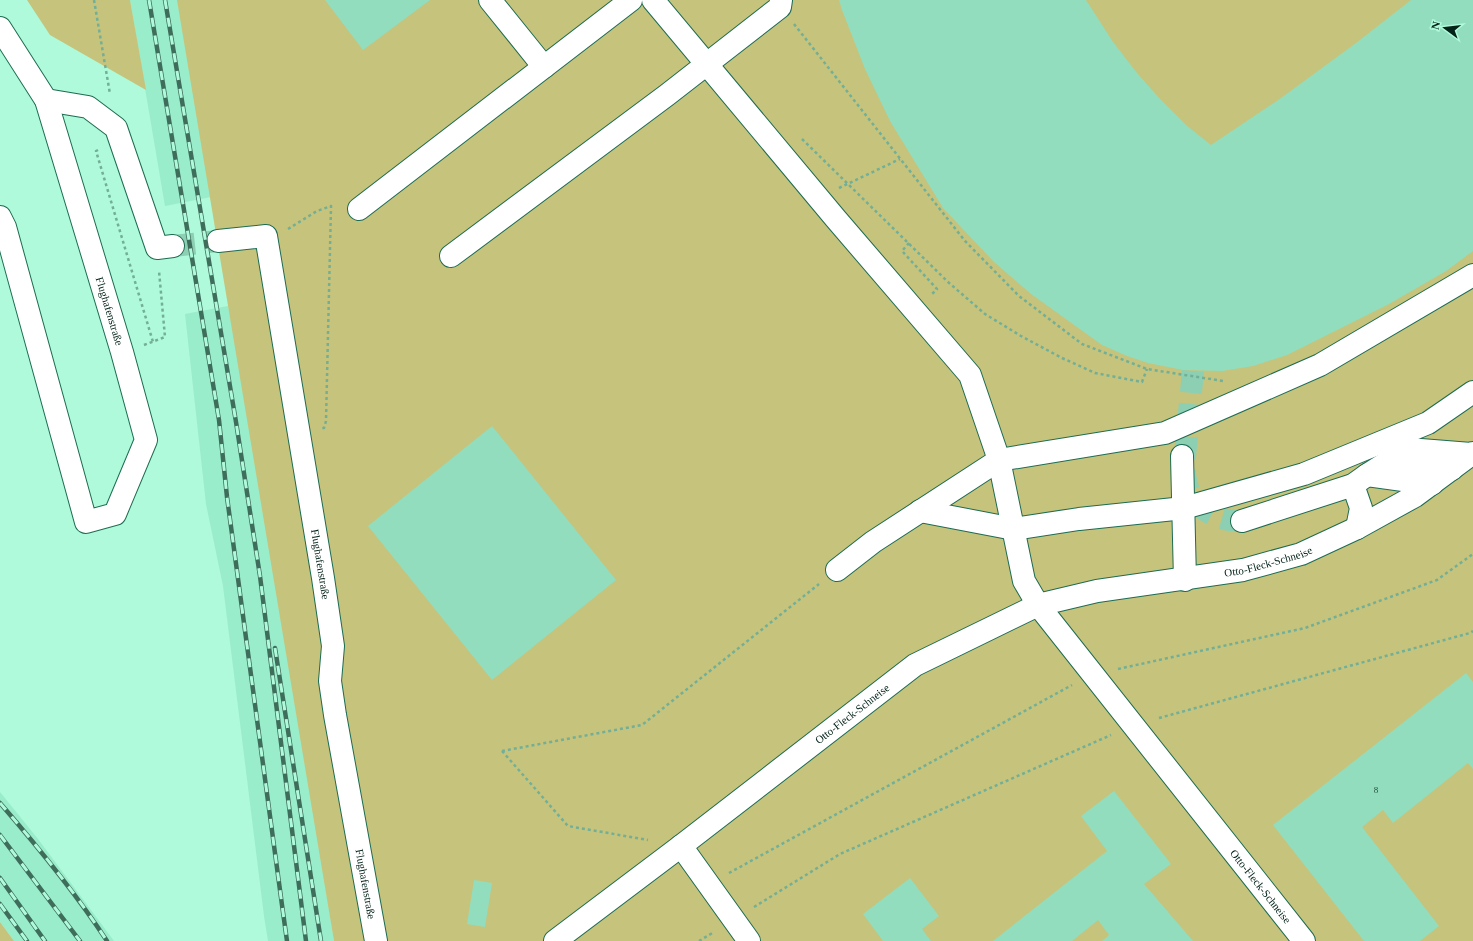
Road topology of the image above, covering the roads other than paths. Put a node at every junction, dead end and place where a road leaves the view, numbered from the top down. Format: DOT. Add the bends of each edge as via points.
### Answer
graph roads {
  1 [pos="490,0"];
  2 [pos="631,0"];
  3 [pos="653,0"];
  4 [pos="781,4"];
  5 [pos="0,28"];
  6 [pos="707,63"];
  7 [pos="544,67"];
  8 [pos="46,100"];
  9 [pos="359,209"];
  10 [pos="0,218"];
  11 [pos="218,241"];
  12 [pos="165,247"];
  13 [pos="451,256"];
  14 [pos="1473,275"];
  15 [pos="1473,392"];
  16 [pos="1472,454"];
  17 [pos="1182,456"];
  18 [pos="998,460"];
  19 [pos="1388,461"];
  20 [pos="1452,469"];
  21 [pos="1360,480"];
  22 [pos="1424,490"];
  23 [pos="1184,508"];
  24 [pos="920,511"];
  25 [pos="1242,521"];
  26 [pos="1357,528"];
  27 [pos="1014,529"];
  28 [pos="837,570"];
  29 [pos="1185,580"];
  30 [pos="1038,605"];
  31 [pos="681,846"];
  32 [pos="376,941"];
  33 [pos="555,941"];
  34 [pos="749,941"];
  35 [pos="1304,941"];
  1 -- 7 [label="street"];
  2 -- 7 [label="street"];
  3 -- 6 [label="street"];
  4 -- 6 [label="street"];
  5 -- 8 [label="street, Flughafenstraße"];
  6 -- 13 [label="street"];
  6 -- 18 [label="street" via="970,375"];
  7 -- 9 [label="street"];
  8 -- 10 [label="street, Flughafenstraße" via="146,440 115,514 86,522 5,227"];
  8 -- 12 [label="street" via="88,107 116,128"];
  11 -- 32 [label="street, Flughafenstraße" via="266,236 333,646 330,681 334,708"];
  14 -- 18 [label="street" via="1320,365 1165,433"];
  15 -- 23 [label="street" via="1428,423 1311,471"];
  16 -- 19 [label="street" via="1408,449"];
  16 -- 20 [label="street, Otto-Fleck-Schneise"];
  17 -- 23 [label="street"];
  18 -- 24 [label="street"];
  18 -- 27 [label="street"];
  19 -- 20 [label="street"];
  19 -- 21 [label="street"];
  20 -- 22 [label="street, Otto-Fleck-Schneise"];
  21 -- 22 [label="street"];
  21 -- 25 [label="street"];
  21 -- 26 [label="street" via="1361,508"];
  22 -- 26 [label="street, Otto-Fleck-Schneise"];
  23 -- 27 [label="street"];
  23 -- 29 [label="street"];
  24 -- 27 [label="street"];
  24 -- 28 [label="street"];
  26 -- 29 [label="street, Otto-Fleck-Schneise" via="1301,554 1242,570"];
  27 -- 30 [label="street" via="1024,581"];
  29 -- 30 [label="street, Otto-Fleck-Schneise" via="1097,591"];
  30 -- 31 [label="street, Otto-Fleck-Schneise" via="915,665"];
  30 -- 35 [label="street, Otto-Fleck-Schneise"];
  31 -- 33 [label="street, Otto-Fleck-Schneise"];
  31 -- 34 [label="street"];
}
